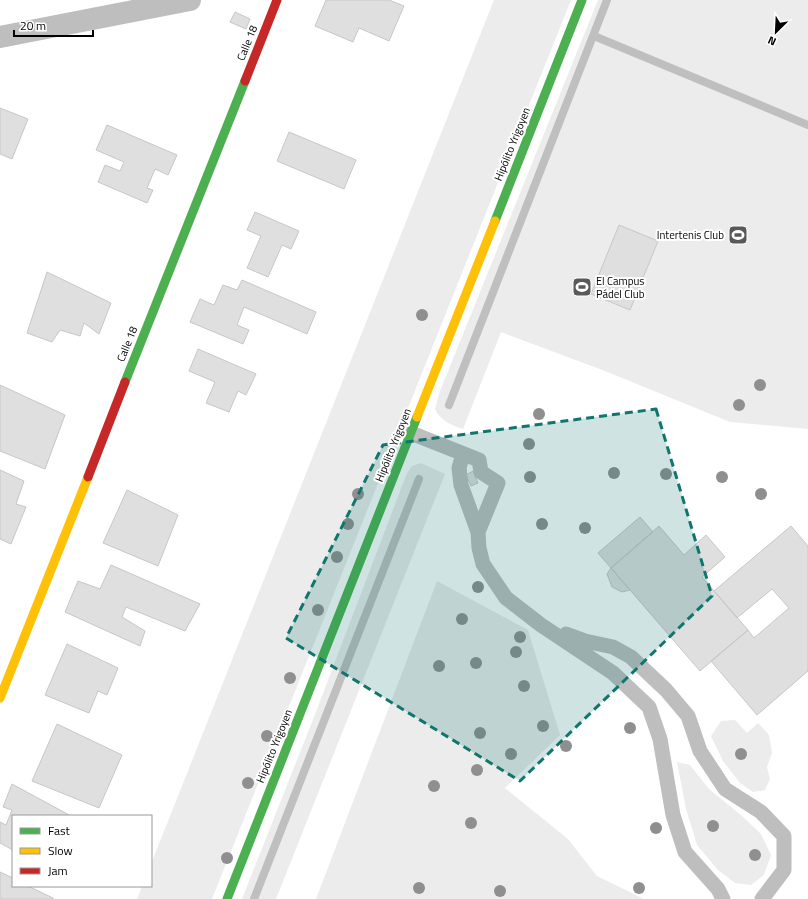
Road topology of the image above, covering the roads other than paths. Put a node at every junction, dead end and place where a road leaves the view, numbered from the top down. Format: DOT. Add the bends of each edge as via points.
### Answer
graph roads {
  1 [pos="190,0"];
  2 [pos="277,0"];
  3 [pos="582,0"];
  4 [pos="0,37"];
  5 [pos="411,433"];
  6 [pos="463,454"];
  7 [pos="478,532"];
  8 [pos="541,625"];
  9 [pos="0,698"];
  10 [pos="720,894"];
  11 [pos="227,899"];
  12 [pos="733,899"];
  13 [pos="762,899"];
  1 -- 4 [label="street"];
  2 -- 9 [label="main road, Calle 18"];
  3 -- 5 [label="main road, Hipólito Yrigoyen"];
  5 -- 6 [label="lane"];
  5 -- 11 [label="main road, Hipólito Yrigoyen"];
  6 -- 7 [label="lane" via="459,468 461,485"];
  6 -- 7 [label="lane" via="479,460 481,472 498,483"];
  7 -- 8 [label="lane" via="478,548 483,564 506,598"];
  8 -- 10 [label="lane" via="613,672 649,707 660,739 673,815 686,852"];
  8 -- 13 [label="lane" via="585,641 613,647 631,657 666,690 688,716 700,751 725,790 761,812 784,836 784,870"];
  10 -- 12 [label="lane"];
}
